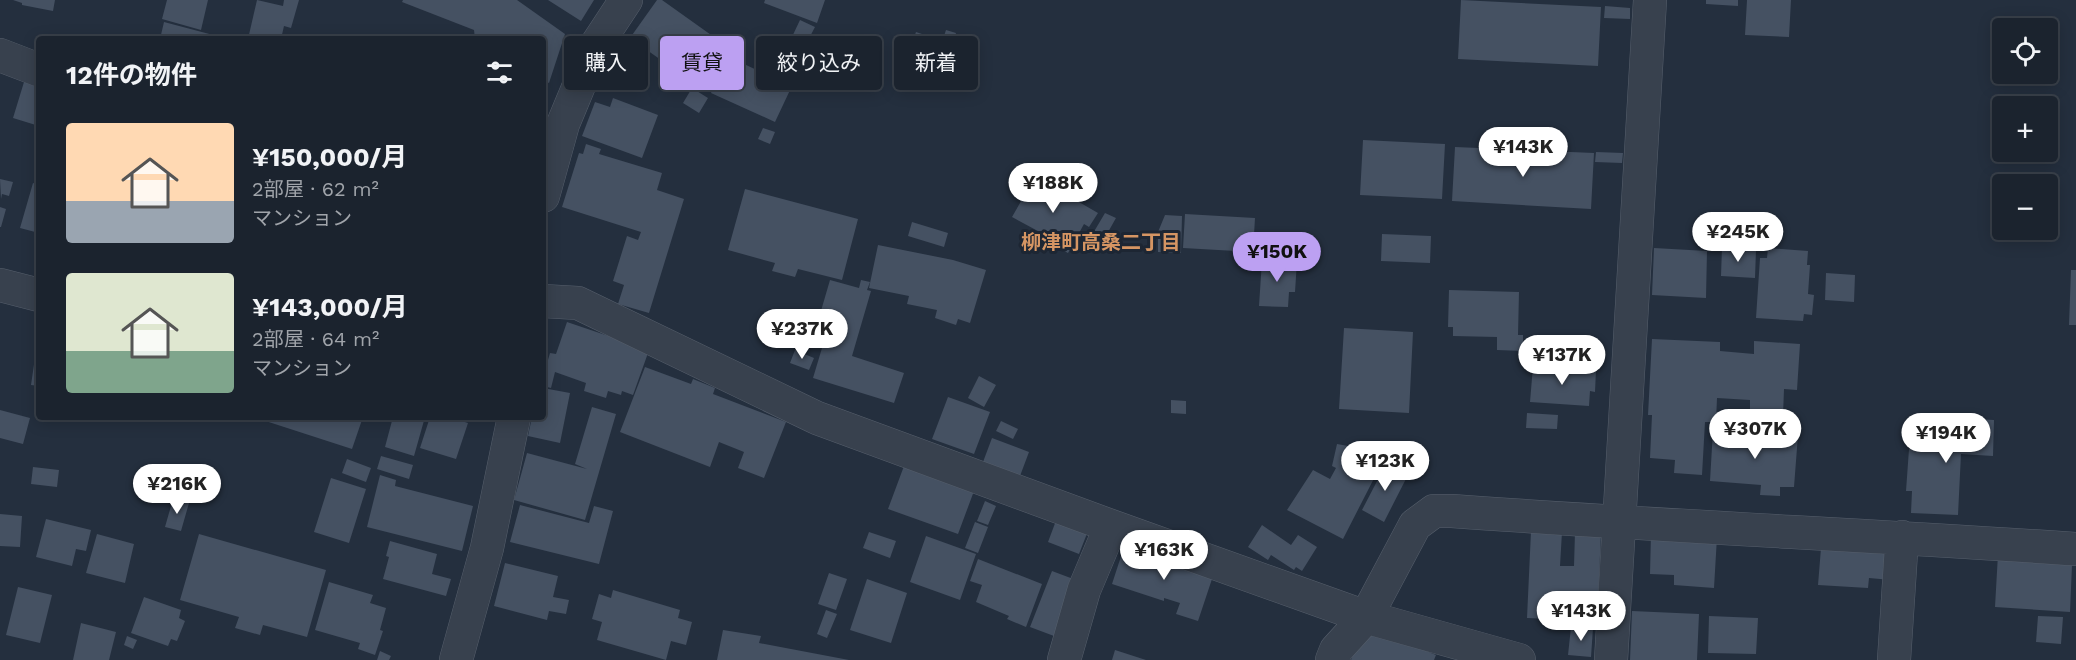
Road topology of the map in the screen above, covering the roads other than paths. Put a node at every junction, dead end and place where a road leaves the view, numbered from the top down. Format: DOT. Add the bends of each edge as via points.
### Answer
graph roads {
  1 [pos="626,0"];
  2 [pos="1650,0"];
  3 [pos="0,55"];
  4 [pos="36,69"];
  5 [pos="546,185"];
  6 [pos="0,285"];
  7 [pos="36,294"];
  8 [pos="546,301"];
  9 [pos="509,420"];
  10 [pos="1620,523"];
  11 [pos="1111,526"];
  12 [pos="1902,537"];
  13 [pos="2076,549"];
  14 [pos="1366,617"];
  15 [pos="456,660"];
  16 [pos="1064,660"];
  17 [pos="1332,660"];
  18 [pos="1519,660"];
  19 [pos="1611,660"];
  20 [pos="1894,660"];
  1 -- 5 [label="street" via="595,47 563,124"];
  2 -- 10 [label="street"];
  3 -- 4 [label="street"];
  6 -- 7 [label="street"];
  8 -- 11 [label="street" via="578,303 817,418"];
  9 -- 15 [label="street" via="487,548"];
  10 -- 12 [label="street"];
  10 -- 14 [label="street" via="1434,512 1415,525"];
  10 -- 19 [label="street"];
  11 -- 14 [label="street"];
  11 -- 16 [label="street" via="1084,590"];
  12 -- 13 [label="street"];
  12 -- 20 [label="street"];
  14 -- 17 [label="street" via="1336,650"];
  14 -- 18 [label="street"];
}
